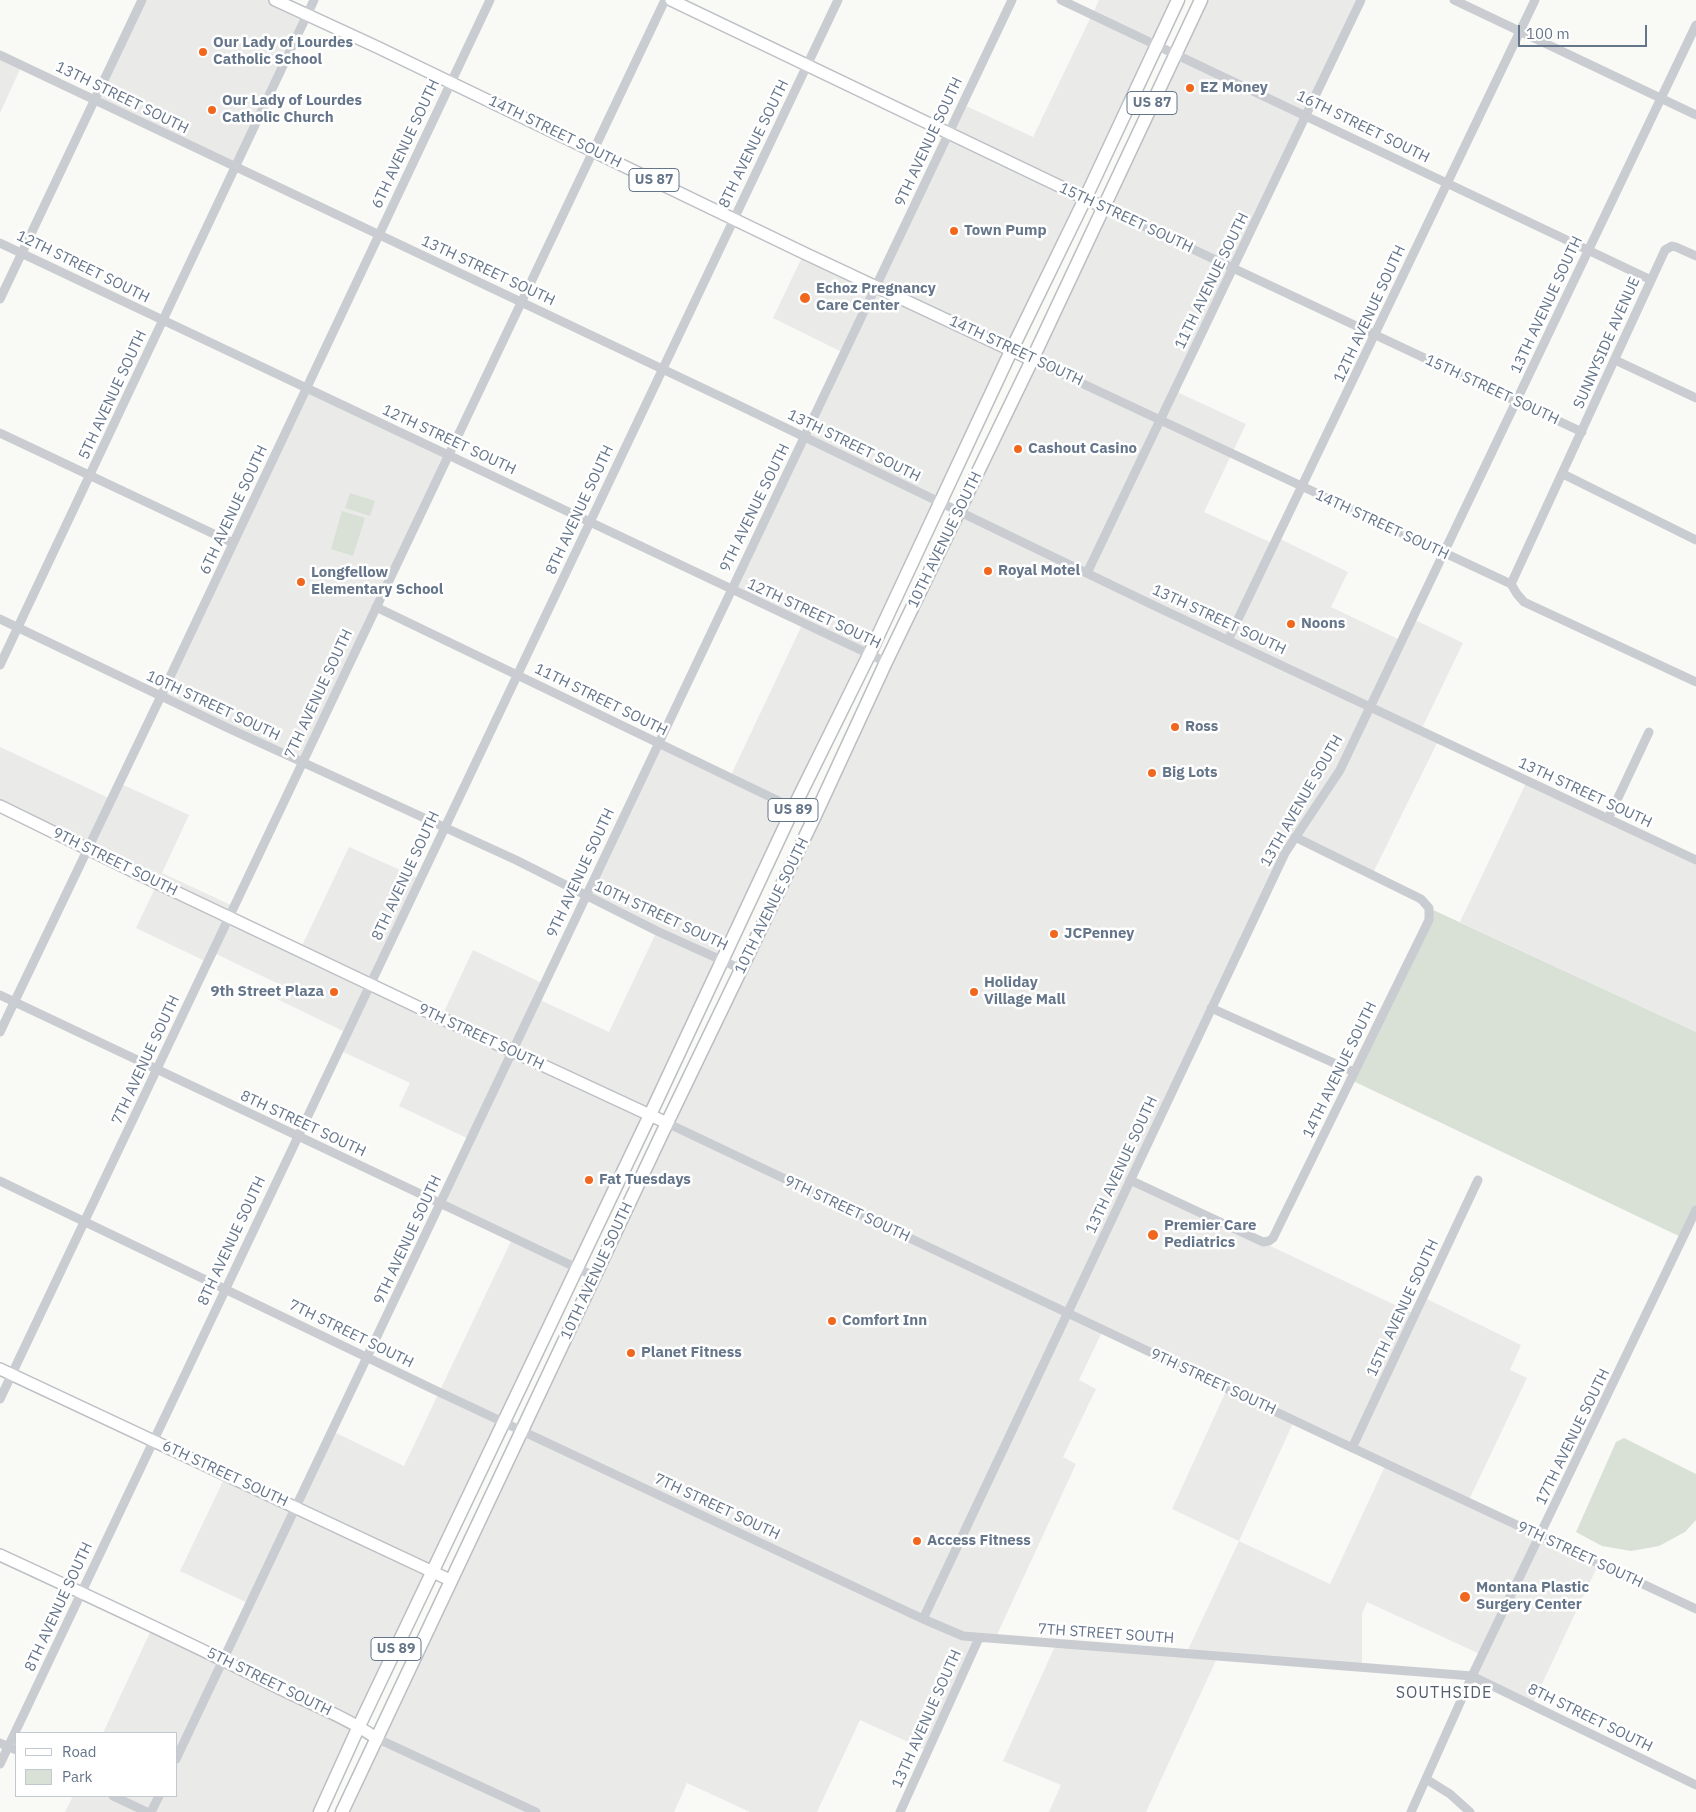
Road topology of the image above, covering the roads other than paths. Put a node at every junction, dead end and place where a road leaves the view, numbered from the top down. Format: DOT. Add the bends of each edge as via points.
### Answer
graph roads {
  1 [pos="142,0"];
  2 [pos="275,0"];
  3 [pos="314,0"];
  4 [pos="490,0"];
  5 [pos="665,0"];
  6 [pos="671,0"];
  7 [pos="838,0"];
  8 [pos="1012,0"];
  9 [pos="1061,0"];
  10 [pos="1178,0"];
  11 [pos="1201,0"];
  12 [pos="1362,0"];
  13 [pos="1454,0"];
  14 [pos="1535,0"];
  15 [pos="306,15"];
  16 [pos="1696,26"];
  17 [pos="1520,31"];
  18 [pos="1156,45"];
  19 [pos="1176,54"];
  20 [pos="0,55"];
  21 [pos="807,66"];
  22 [pos="450,82"];
  23 [pos="1661,98"];
  24 [pos="94,100"];
  25 [pos="1307,115"];
  26 [pos="1696,115"];
  27 [pos="948,133"];
  28 [pos="593,150"];
  29 [pos="234,167"];
  30 [pos="1447,183"];
  31 [pos="1085,199"];
  32 [pos="1103,207"];
  33 [pos="733,219"];
  34 [pos="378,235"];
  35 [pos="0,243"];
  36 [pos="1589,249"];
  37 [pos="22,253"];
  38 [pos="1696,256"];
  39 [pos="1234,269"];
  40 [pos="1652,280"];
  41 [pos="876,286"];
  42 [pos="0,299"];
  43 [pos="521,302"];
  44 [pos="163,321"];
  45 [pos="1375,335"];
  46 [pos="1012,351"];
  47 [pos="1032,360"];
  48 [pos="1615,360"];
  49 [pos="662,369"];
  50 [pos="306,388"];
  51 [pos="1696,398"];
  52 [pos="1517,402"];
  53 [pos="1161,420"];
  54 [pos="1582,432"];
  55 [pos="0,433"];
  56 [pos="804,438"];
  57 [pos="447,455"];
  58 [pos="1563,474"];
  59 [pos="90,476"];
  60 [pos="1302,487"];
  61 [pos="940,503"];
  62 [pos="958,512"];
  63 [pos="590,522"];
  64 [pos="1696,540"];
  65 [pos="234,543"];
  66 [pos="1444,554"];
  67 [pos="1087,573"];
  68 [pos="1511,584"];
  69 [pos="731,590"];
  70 [pos="376,607"];
  71 [pos="0,619"];
  72 [pos="18,628"];
  73 [pos="1228,640"];
  74 [pos="868,655"];
  75 [pos="886,662"];
  76 [pos="0,665"];
  77 [pos="516,674"];
  78 [pos="1696,682"];
  79 [pos="161,696"];
  80 [pos="1370,707"];
  81 [pos="1649,732"];
  82 [pos="659,742"];
  83 [pos="302,763"];
  84 [pos="0,806"];
  85 [pos="793,809"];
  86 [pos="814,818"];
  87 [pos="1608,819"];
  88 [pos="444,827"];
  89 [pos="1295,837"];
  90 [pos="87,849"];
  91 [pos="1696,860"];
  92 [pos="585,896"];
  93 [pos="228,917"];
  94 [pos="722,960"];
  95 [pos="741,969"];
  96 [pos="370,984"];
  97 [pos="0,995"];
  98 [pos="14,1002"];
  99 [pos="1212,1008"];
  100 [pos="0,1032"];
  101 [pos="512,1052"];
  102 [pos="157,1070"];
  103 [pos="1354,1072"];
  104 [pos="650,1115"];
  105 [pos="667,1123"];
  106 [pos="298,1136"];
  107 [pos="1130,1180"];
  108 [pos="1478,1180"];
  109 [pos="0,1181"];
  110 [pos="441,1203"];
  111 [pos="1696,1210"];
  112 [pos="85,1221"];
  113 [pos="578,1267"];
  114 [pos="594,1276"];
  115 [pos="225,1289"];
  116 [pos="1068,1313"];
  117 [pos="368,1356"];
  118 [pos="0,1368"];
  119 [pos="12,1374"];
  120 [pos="0,1400"];
  121 [pos="504,1421"];
  122 [pos="522,1430"];
  123 [pos="153,1440"];
  124 [pos="1352,1448"];
  125 [pos="296,1508"];
  126 [pos="1540,1536"];
  127 [pos="0,1555"];
  128 [pos="433,1572"];
  129 [pos="450,1580"];
  130 [pos="81,1592"];
  131 [pos="1696,1609"];
  132 [pos="923,1620"];
  133 [pos="979,1638"];
  134 [pos="224,1660"];
  135 [pos="1472,1676"];
  136 [pos="359,1726"];
  137 [pos="376,1738"];
  138 [pos="8,1746"];
  139 [pos="178,1755"];
  140 [pos="0,1764"];
  141 [pos="1426,1779"];
  142 [pos="1696,1785"];
  143 [pos="115,1797"];
  144 [pos="158,1797"];
  145 [pos="1468,1811"];
  146 [pos="149,1812"];
  147 [pos="320,1812"];
  148 [pos="342,1812"];
  149 [pos="536,1812"];
  150 [pos="900,1812"];
  151 [pos="1411,1812"];
  1 -- 24 [label="street"];
  2 -- 15 [label="main road, 14TH STREET SOUTH / US 87"];
  3 -- 15 [label="street, 5TH AVENUE SOUTH"];
  4 -- 22 [label="street, 6TH AVENUE SOUTH"];
  5 -- 28 [label="street, 7TH AVENUE SOUTH"];
  6 -- 21 [label="main road, 15TH STREET SOUTH"];
  7 -- 21 [label="street, 8TH AVENUE SOUTH"];
  8 -- 27 [label="street, 9TH AVENUE SOUTH"];
  9 -- 18 [label="street, 16TH STREET SOUTH"];
  10 -- 18 [label="highway, 10TH AVENUE SOUTH / US 87"];
  11 -- 19 [label="highway, 10TH AVENUE SOUTH / US 87"];
  12 -- 25 [label="street, 11TH AVENUE SOUTH"];
  13 -- 17 [label="street"];
  14 -- 17 [label="street, 12TH AVENUE SOUTH"];
  15 -- 22 [label="main road, 14TH STREET SOUTH / US 87"];
  15 -- 29 [label="street, 5TH AVENUE SOUTH"];
  16 -- 23 [label="street, 13TH AVENUE SOUTH"];
  17 -- 23 [label="street"];
  17 -- 30 [label="street, 12TH AVENUE SOUTH"];
  18 -- 19 [label="street, 16TH STREET SOUTH"];
  18 -- 31 [label="highway, 10TH AVENUE SOUTH / US 87"];
  19 -- 25 [label="street, 16TH STREET SOUTH"];
  19 -- 32 [label="highway, 10TH AVENUE SOUTH / US 87"];
  20 -- 24 [label="street, 13TH STREET SOUTH"];
  21 -- 27 [label="main road, 15TH STREET SOUTH"];
  21 -- 33 [label="street, 8TH AVENUE SOUTH"];
  22 -- 28 [label="main road, 14TH STREET SOUTH / US 87"];
  22 -- 34 [label="street, 6TH AVENUE SOUTH"];
  23 -- 26 [label="street"];
  23 -- 36 [label="street, 13TH AVENUE SOUTH"];
  24 -- 29 [label="street, 13TH STREET SOUTH"];
  24 -- 37 [label="street"];
  25 -- 30 [label="street, 16TH STREET SOUTH"];
  25 -- 39 [label="street, 11TH AVENUE SOUTH"];
  27 -- 31 [label="main road, 15TH STREET SOUTH"];
  27 -- 41 [label="street, 9TH AVENUE SOUTH"];
  28 -- 33 [label="main road, 14TH STREET SOUTH / US 87"];
  28 -- 43 [label="street, 7TH AVENUE SOUTH"];
  29 -- 34 [label="street, 13TH STREET SOUTH"];
  29 -- 44 [label="street, 5TH AVENUE SOUTH"];
  30 -- 36 [label="street, 16TH STREET SOUTH"];
  30 -- 45 [label="street, 12TH AVENUE SOUTH"];
  31 -- 32 [label="main road, 15TH STREET SOUTH"];
  31 -- 46 [label="highway, 10TH AVENUE SOUTH / US 89"];
  32 -- 39 [label="street, 15TH STREET SOUTH"];
  32 -- 47 [label="highway, 10TH AVENUE SOUTH / US 87"];
  33 -- 41 [label="main road, 14TH STREET SOUTH / US 87"];
  33 -- 49 [label="street, 8TH AVENUE SOUTH"];
  34 -- 43 [label="street, 13TH STREET SOUTH"];
  34 -- 50 [label="street, 6TH AVENUE SOUTH"];
  35 -- 37 [label="street, 12TH STREET SOUTH"];
  36 -- 40 [label="street, 16TH STREET SOUTH"];
  36 -- 52 [label="street, 13TH AVENUE SOUTH"];
  37 -- 42 [label="street"];
  37 -- 44 [label="street, 12TH STREET SOUTH"];
  38 -- 40 [label="street, SUNNYSIDE AVENUE" via="1672,246 1666,250"];
  39 -- 45 [label="street, 15TH STREET SOUTH"];
  39 -- 53 [label="street, 11TH AVENUE SOUTH"];
  40 -- 48 [label="street, SUNNYSIDE AVENUE"];
  41 -- 46 [label="main road, 14TH STREET SOUTH / US 87"];
  41 -- 56 [label="street, 9TH AVENUE SOUTH"];
  43 -- 49 [label="street, 13TH STREET SOUTH"];
  43 -- 57 [label="street, 7TH AVENUE SOUTH"];
  44 -- 50 [label="street, 12TH STREET SOUTH"];
  44 -- 59 [label="street, 5TH AVENUE SOUTH"];
  45 -- 52 [label="street, 15TH STREET SOUTH"];
  45 -- 60 [label="street, 12TH AVENUE SOUTH"];
  46 -- 47 [label="main road, 14TH STREET SOUTH / US 87"];
  46 -- 61 [label="highway, 10TH AVENUE SOUTH / US 89"];
  47 -- 53 [label="street, 14TH STREET SOUTH"];
  47 -- 62 [label="highway, 10TH AVENUE SOUTH / US 89"];
  48 -- 51 [label="street"];
  48 -- 54 [label="street, SUNNYSIDE AVENUE"];
  49 -- 56 [label="street, 13TH STREET SOUTH"];
  49 -- 63 [label="street, 8TH AVENUE SOUTH"];
  50 -- 57 [label="street, 12TH STREET SOUTH"];
  50 -- 65 [label="street, 6TH AVENUE SOUTH"];
  52 -- 54 [label="street, 15TH STREET SOUTH"];
  52 -- 66 [label="street, 13TH AVENUE SOUTH"];
  53 -- 60 [label="street, 14TH STREET SOUTH"];
  53 -- 67 [label="street, 11TH AVENUE SOUTH"];
  54 -- 58 [label="street, SUNNYSIDE AVENUE"];
  55 -- 59 [label="street"];
  56 -- 61 [label="street, 13TH STREET SOUTH"];
  56 -- 69 [label="street, 9TH AVENUE SOUTH"];
  57 -- 63 [label="street, 12TH STREET SOUTH"];
  57 -- 70 [label="street, 7TH AVENUE SOUTH"];
  58 -- 64 [label="street"];
  58 -- 68 [label="street, SUNNYSIDE AVENUE"];
  59 -- 65 [label="street"];
  59 -- 72 [label="street, 5TH AVENUE SOUTH"];
  60 -- 66 [label="street, 14TH STREET SOUTH"];
  60 -- 73 [label="street, 12TH AVENUE SOUTH"];
  61 -- 62 [label="street, 13TH STREET SOUTH"];
  61 -- 74 [label="highway, 10TH AVENUE SOUTH / US 89"];
  62 -- 67 [label="street, 13TH STREET SOUTH"];
  62 -- 75 [label="highway, 10TH AVENUE SOUTH / US 89"];
  63 -- 69 [label="street, 12TH STREET SOUTH"];
  63 -- 77 [label="street, 8TH AVENUE SOUTH"];
  65 -- 79 [label="street, 6TH AVENUE SOUTH"];
  66 -- 68 [label="street, 14TH STREET SOUTH"];
  66 -- 80 [label="street, 13TH AVENUE SOUTH"];
  67 -- 73 [label="street, 13TH STREET SOUTH"];
  68 -- 78 [label="street, 14TH STREET SOUTH" via="1524,602"];
  69 -- 74 [label="street, 12TH STREET SOUTH"];
  69 -- 82 [label="street, 9TH AVENUE SOUTH"];
  70 -- 77 [label="street, 11TH STREET SOUTH"];
  70 -- 83 [label="street, 7TH AVENUE SOUTH"];
  71 -- 72 [label="street, 10TH STREET SOUTH"];
  72 -- 76 [label="street, 5TH AVENUE SOUTH"];
  72 -- 79 [label="street, 10TH STREET SOUTH"];
  73 -- 80 [label="street, 13TH STREET SOUTH"];
  74 -- 75 [label="street, 12TH STREET SOUTH"];
  74 -- 85 [label="highway, 10TH AVENUE SOUTH / US 89"];
  75 -- 86 [label="highway, 10TH AVENUE SOUTH / US 89"];
  77 -- 82 [label="street, 11TH STREET SOUTH"];
  77 -- 88 [label="street, 8TH AVENUE SOUTH"];
  79 -- 83 [label="street, 10TH STREET SOUTH"];
  79 -- 90 [label="street, 6TH AVENUE SOUTH"];
  80 -- 87 [label="street, 13TH STREET SOUTH"];
  80 -- 89 [label="street, 13TH AVENUE SOUTH" via="1340,770"];
  81 -- 87 [label="street"];
  82 -- 85 [label="street, 11TH STREET SOUTH"];
  82 -- 92 [label="street, 9TH AVENUE SOUTH"];
  83 -- 88 [label="street, 10TH STREET SOUTH"];
  83 -- 93 [label="street, 7TH AVENUE SOUTH"];
  84 -- 90 [label="main road, 9TH STREET SOUTH"];
  85 -- 86 [label="street, 11TH STREET SOUTH"];
  85 -- 94 [label="highway, 10TH AVENUE SOUTH / US 89"];
  86 -- 95 [label="highway, 10TH AVENUE SOUTH / US 89"];
  87 -- 91 [label="street, 13TH STREET SOUTH"];
  88 -- 92 [label="street, 10TH STREET SOUTH"];
  88 -- 96 [label="street, 8TH AVENUE SOUTH"];
  89 -- 99 [label="street, 13TH AVENUE SOUTH"];
  89 -- 103 [label="street, 14TH AVENUE SOUTH" via="1421,899 1429,908 1428,920"];
  90 -- 93 [label="main road, 9TH STREET SOUTH"];
  90 -- 98 [label="street, 6TH AVENUE SOUTH"];
  92 -- 94 [label="street, 10TH STREET SOUTH"];
  92 -- 101 [label="street, 9TH AVENUE SOUTH"];
  93 -- 96 [label="main road, 9TH STREET SOUTH"];
  93 -- 102 [label="street, 7TH AVENUE SOUTH"];
  94 -- 95 [label="street, 10TH STREET SOUTH"];
  94 -- 104 [label="highway, 10TH AVENUE SOUTH / US 89"];
  95 -- 105 [label="highway, 10TH AVENUE SOUTH / US 89"];
  96 -- 101 [label="main road, 9TH STREET SOUTH"];
  96 -- 106 [label="street, 8TH AVENUE SOUTH"];
  97 -- 98 [label="street, 8TH STREET SOUTH"];
  98 -- 100 [label="street, 6TH AVENUE SOUTH"];
  98 -- 102 [label="street, 8TH STREET SOUTH"];
  99 -- 103 [label="street"];
  99 -- 107 [label="street, 13TH AVENUE SOUTH"];
  101 -- 104 [label="main road, 9TH STREET SOUTH"];
  101 -- 110 [label="street, 9TH AVENUE SOUTH"];
  102 -- 106 [label="street, 8TH STREET SOUTH"];
  102 -- 112 [label="street, 7TH AVENUE SOUTH"];
  103 -- 107 [label="street, 14TH AVENUE SOUTH" via="1274,1238 1269,1242"];
  104 -- 105 [label="main road, 9TH STREET SOUTH"];
  104 -- 113 [label="highway, 10TH AVENUE SOUTH / US 89"];
  105 -- 114 [label="highway, 10TH AVENUE SOUTH / US 89"];
  105 -- 116 [label="street, 9TH STREET SOUTH"];
  106 -- 110 [label="street, 8TH STREET SOUTH"];
  106 -- 115 [label="street, 8TH AVENUE SOUTH"];
  107 -- 116 [label="street, 13TH AVENUE SOUTH"];
  108 -- 124 [label="street, 15TH AVENUE SOUTH"];
  109 -- 112 [label="street, 7TH STREET SOUTH"];
  110 -- 113 [label="street, 8TH STREET SOUTH"];
  110 -- 117 [label="street, 9TH AVENUE SOUTH"];
  111 -- 126 [label="street, 17TH AVENUE SOUTH"];
  112 -- 115 [label="street, 7TH STREET SOUTH"];
  112 -- 119 [label="street, 7TH AVENUE SOUTH"];
  113 -- 114 [label="street, 8TH STREET SOUTH"];
  113 -- 121 [label="highway, 10TH AVENUE SOUTH / US 89"];
  114 -- 122 [label="highway, 10TH AVENUE SOUTH / US 89"];
  115 -- 117 [label="street, 7TH STREET SOUTH"];
  115 -- 123 [label="street, 8TH AVENUE SOUTH"];
  116 -- 124 [label="street, 9TH STREET SOUTH"];
  116 -- 132 [label="street, 13TH AVENUE SOUTH"];
  117 -- 121 [label="street, 7TH STREET SOUTH"];
  117 -- 125 [label="street, 9TH AVENUE SOUTH"];
  118 -- 119 [label="main road, 6TH STREET SOUTH"];
  119 -- 120 [label="street, 7TH AVENUE SOUTH"];
  119 -- 123 [label="main road, 6TH STREET SOUTH"];
  121 -- 122 [label="street, 7TH STREET SOUTH"];
  121 -- 128 [label="highway, 10TH AVENUE SOUTH / US 89"];
  122 -- 129 [label="highway, 10TH AVENUE SOUTH / US 89"];
  122 -- 132 [label="street, 7TH STREET SOUTH"];
  123 -- 125 [label="main road, 6TH STREET SOUTH"];
  123 -- 130 [label="street, 8TH AVENUE SOUTH"];
  124 -- 126 [label="street, 9TH STREET SOUTH"];
  125 -- 128 [label="main road, 6TH STREET SOUTH"];
  125 -- 134 [label="street, 9TH AVENUE SOUTH"];
  126 -- 131 [label="street, 9TH STREET SOUTH"];
  126 -- 135 [label="street, 17TH AVENUE SOUTH"];
  127 -- 130 [label="main road, 5TH STREET SOUTH"];
  128 -- 129 [label="main road, 6TH STREET SOUTH"];
  128 -- 136 [label="highway, 10TH AVENUE SOUTH / US 89"];
  129 -- 137 [label="highway, 10TH AVENUE SOUTH"];
  130 -- 134 [label="main road, 5TH STREET SOUTH"];
  130 -- 138 [label="street, 8TH AVENUE SOUTH"];
  132 -- 133 [label="street, 7TH STREET SOUTH" via="963,1636"];
  133 -- 135 [label="street, 7TH STREET SOUTH"];
  133 -- 150 [label="street, 13TH AVENUE SOUTH"];
  134 -- 136 [label="main road, 5TH STREET SOUTH"];
  134 -- 139 [label="street, 9TH AVENUE SOUTH"];
  135 -- 141 [label="street, 17TH AVENUE SOUTH"];
  135 -- 142 [label="street, 8TH STREET SOUTH"];
  136 -- 137 [label="main road, 5TH STREET SOUTH"];
  136 -- 147 [label="highway, 10TH AVENUE SOUTH"];
  137 -- 148 [label="highway, 10TH AVENUE SOUTH"];
  137 -- 149 [label="street, 5TH STREET SOUTH"];
  138 -- 140 [label="street, 8TH AVENUE SOUTH"];
  141 -- 145 [label="street" via="1450,1794"];
  141 -- 151 [label="street, 17TH AVENUE SOUTH"];
  143 -- 146 [label="street"];
  144 -- 146 [label="street"];
}
